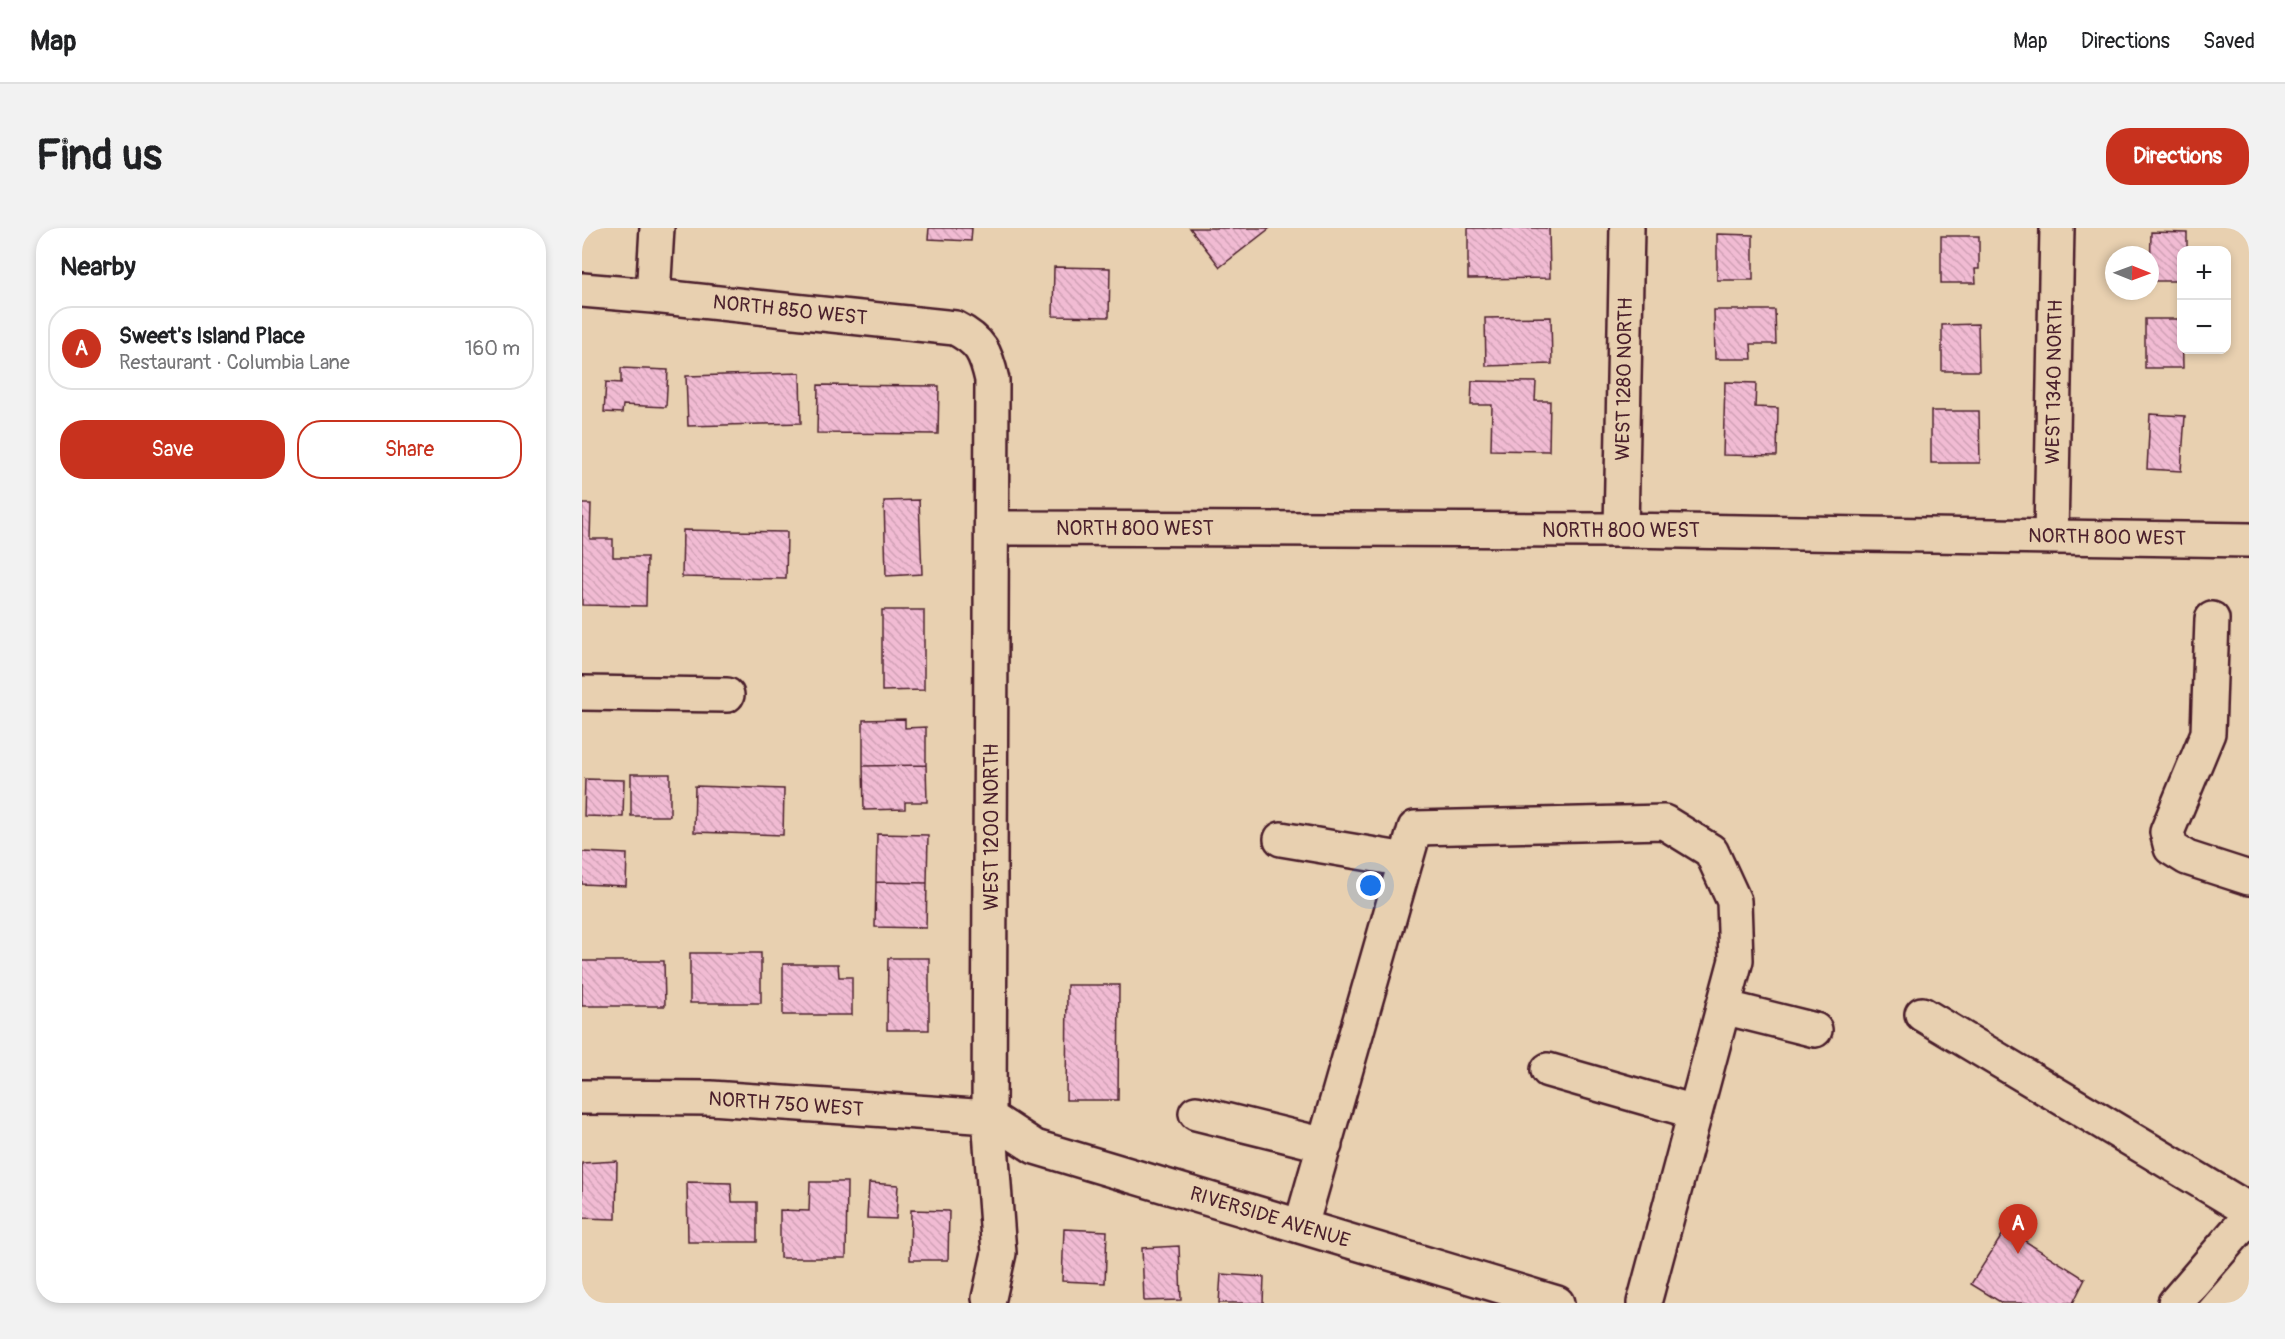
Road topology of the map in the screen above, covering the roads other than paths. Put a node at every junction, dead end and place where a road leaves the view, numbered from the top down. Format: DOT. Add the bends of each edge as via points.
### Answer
graph roads {
  1 [pos="657,228"];
  2 [pos="1627,228"];
  3 [pos="2057,228"];
  4 [pos="582,290"];
  5 [pos="653,296"];
  6 [pos="986,356"];
  7 [pos="992,528"];
  8 [pos="1621,530"];
  9 [pos="2052,536"];
  10 [pos="2249,540"];
  11 [pos="2212,619"];
  12 [pos="582,693"];
  13 [pos="727,695"];
  14 [pos="1281,839"];
  15 [pos="1406,860"];
  16 [pos="2249,878"];
  17 [pos="1724,1007"];
  18 [pos="1922,1014"];
  19 [pos="1815,1030"];
  20 [pos="1548,1070"];
  21 [pos="582,1097"];
  22 [pos="1695,1112"];
  23 [pos="1196,1113"];
  24 [pos="989,1117"];
  25 [pos="1325,1145"];
  26 [pos="2249,1210"];
  27 [pos="2249,1217"];
  28 [pos="1301,1226"];
  29 [pos="989,1298"];
  30 [pos="1557,1303"];
  31 [pos="1644,1303"];
  32 [pos="2175,1303"];
  1 -- 5 [label="street"];
  2 -- 8 [label="street, WEST 1280 NORTH"];
  3 -- 9 [label="street, WEST 1340 NORTH"];
  4 -- 5 [label="street, NORTH 850 WEST"];
  5 -- 6 [label="street, NORTH 850 WEST" via="955,328 973,339"];
  6 -- 7 [label="street, WEST 1200 NORTH" via="992,380"];
  7 -- 8 [label="street, NORTH 800 WEST"];
  7 -- 24 [label="street, WEST 1200 NORTH"];
  8 -- 9 [label="street, NORTH 800 WEST"];
  9 -- 10 [label="street, NORTH 800 WEST"];
  11 -- 16 [label="street" via="2208,733 2167,832 2171,848 2187,858"];
  12 -- 13 [label="street"];
  14 -- 15 [label="street"];
  15 -- 17 [label="street" via="1415,828 1664,822 1711,851 1734,902 1736,960"];
  15 -- 25 [label="street"];
  17 -- 19 [label="street"];
  17 -- 22 [label="street"];
  18 -- 26 [label="street"];
  20 -- 22 [label="street"];
  21 -- 24 [label="street, NORTH 750 WEST" via="711,1098"];
  22 -- 31 [label="street"];
  23 -- 25 [label="street"];
  24 -- 28 [label="street, RIVERSIDE AVENUE" via="1035,1147"];
  24 -- 29 [label="street, WEST 1200 NORTH" via="999,1253"];
  25 -- 28 [label="street"];
  27 -- 32 [label="street"];
  28 -- 30 [label="street, RIVERSIDE AVENUE"];
}
